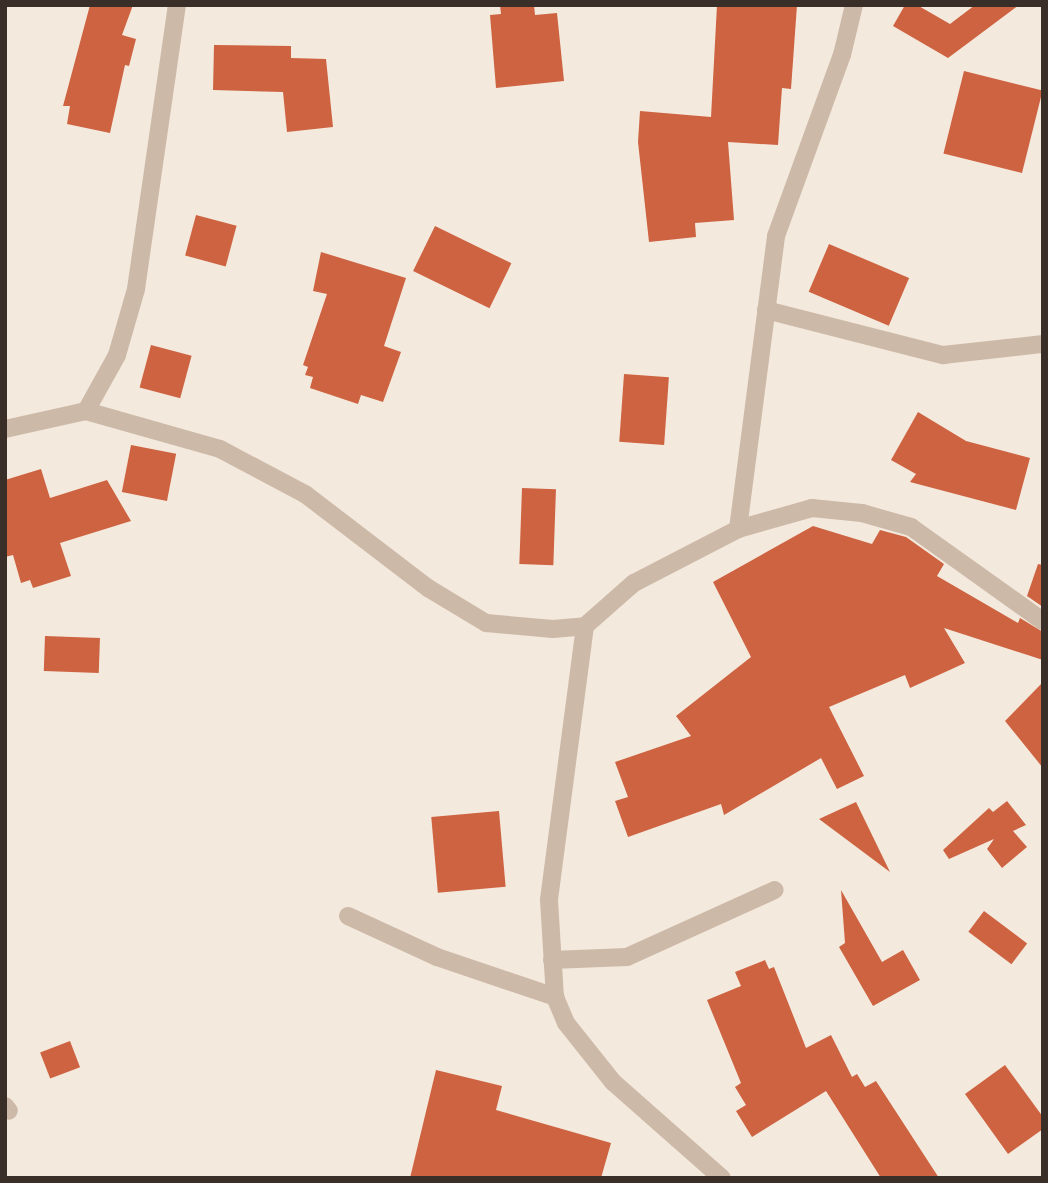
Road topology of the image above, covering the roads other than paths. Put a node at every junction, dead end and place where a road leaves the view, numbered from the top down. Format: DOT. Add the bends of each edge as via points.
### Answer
graph roads {
  1 [pos="177,5"];
  2 [pos="854,5"];
  3 [pos="766,310"];
  4 [pos="1043,344"];
  5 [pos="86,411"];
  6 [pos="5,429"];
  7 [pos="738,529"];
  8 [pos="1043,621"];
  9 [pos="585,625"];
  10 [pos="775,890"];
  11 [pos="348,916"];
  12 [pos="552,960"];
  13 [pos="555,997"];
  14 [pos="722,1178"];
  1 -- 5 [label="street" via="136,289 117,355"];
  2 -- 3 [label="street" via="842,55 776,236"];
  3 -- 4 [label="street" via="943,355"];
  3 -- 7 [label="street"];
  5 -- 6 [label="street"];
  5 -- 9 [label="street" via="232,456 305,494 428,588 486,623 553,629"];
  7 -- 8 [label="street" via="812,508 862,513 899,524 955,555"];
  7 -- 9 [label="street" via="634,583"];
  9 -- 12 [label="street" via="549,900"];
  10 -- 12 [label="street" via="627,957"];
  11 -- 13 [label="street" via="437,957"];
  12 -- 13 [label="street"];
  13 -- 14 [label="street" via="566,1023 613,1082"];
}
